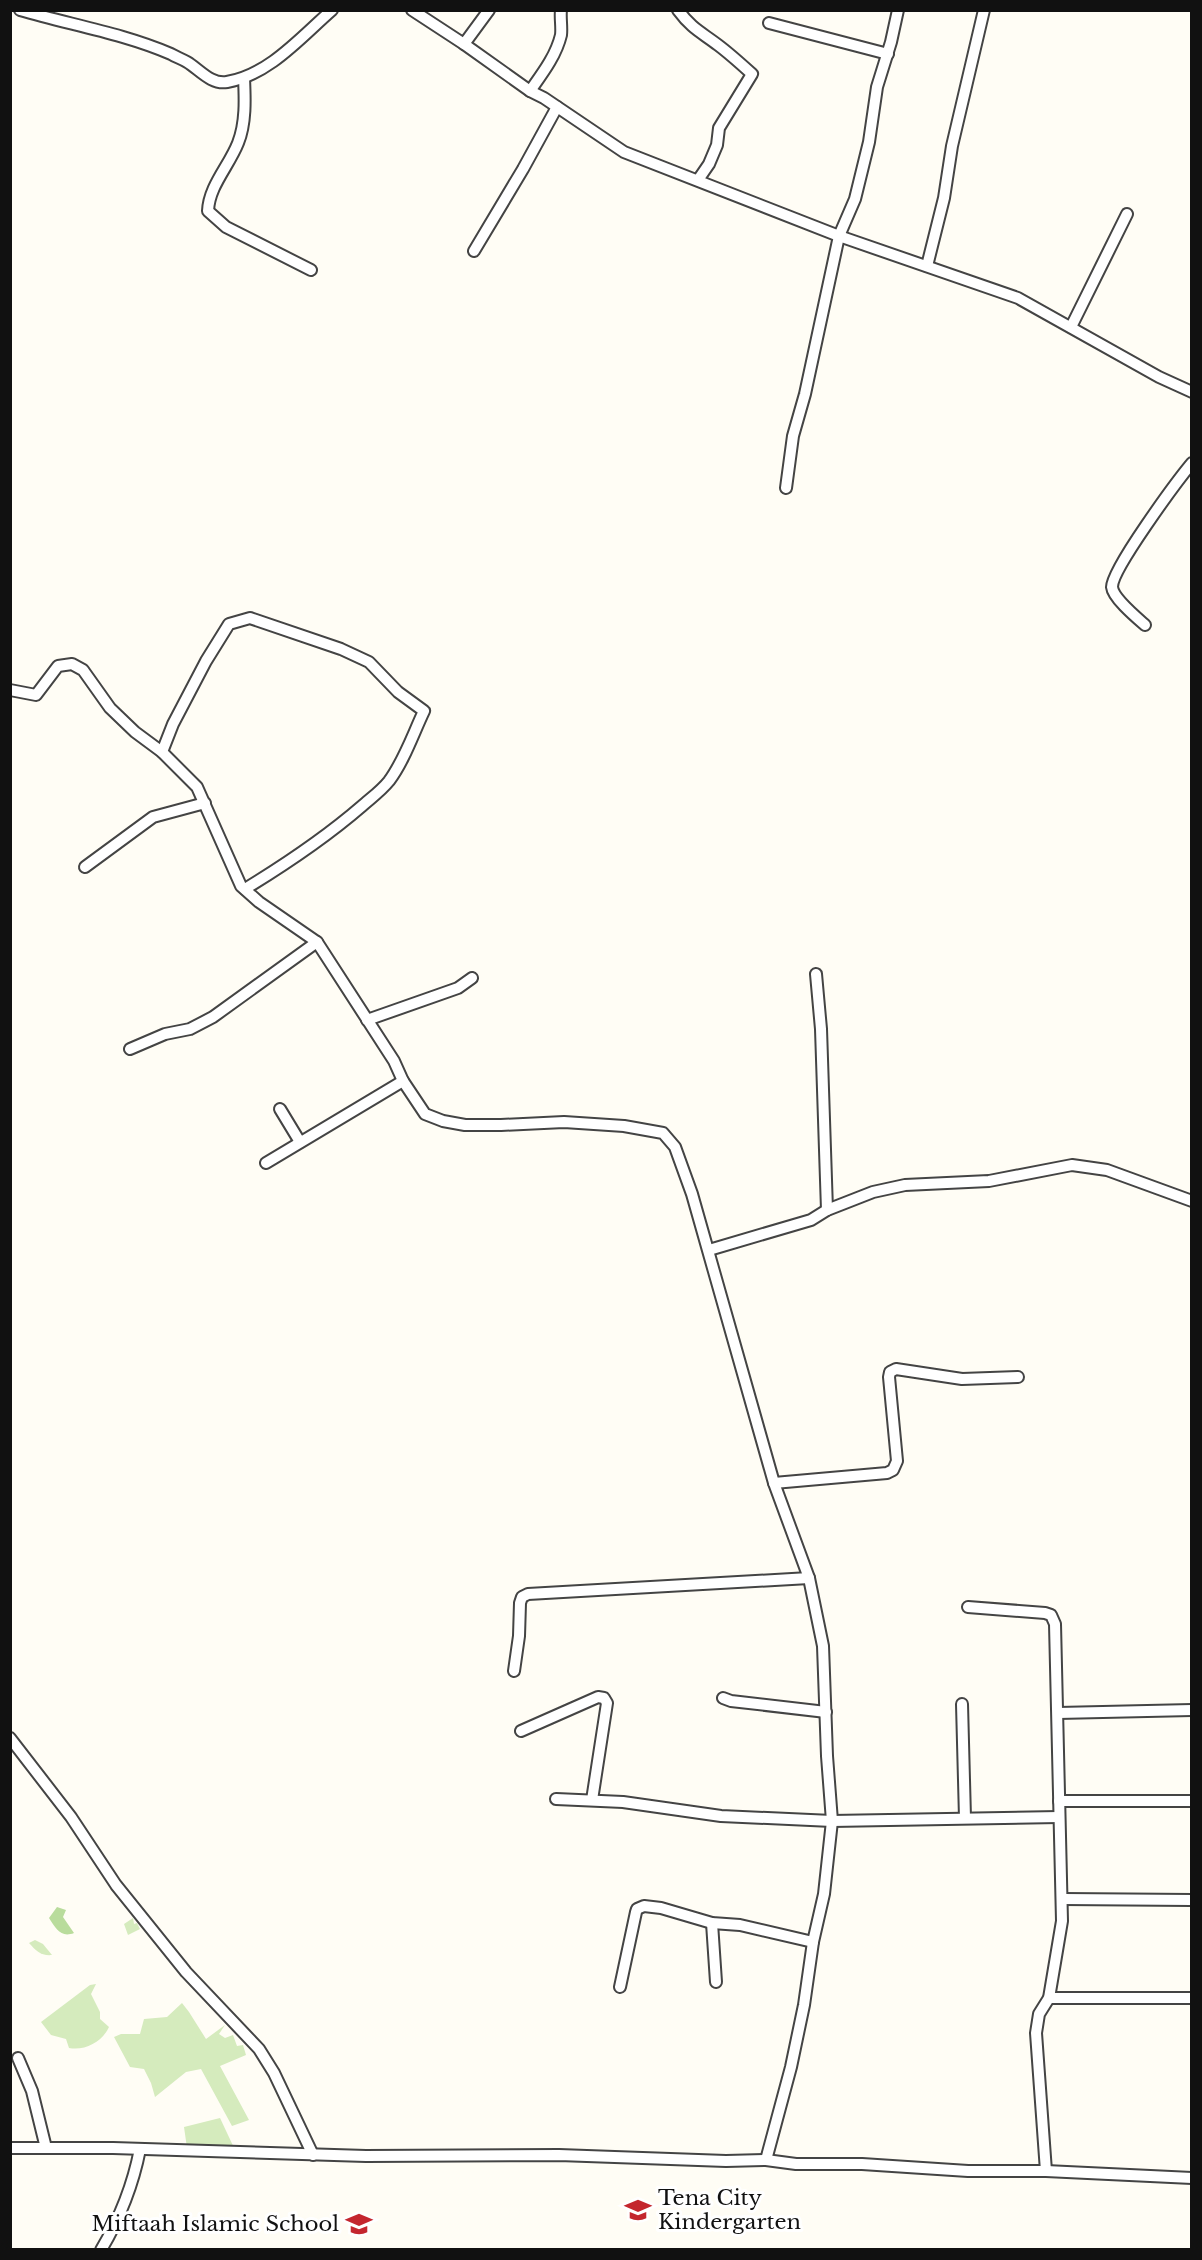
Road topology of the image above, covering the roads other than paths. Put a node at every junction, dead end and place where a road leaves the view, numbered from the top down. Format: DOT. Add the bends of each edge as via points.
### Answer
graph roads {
  1 [pos="21,10"];
  2 [pos="332,10"];
  3 [pos="412,10"];
  4 [pos="489,10"];
  5 [pos="561,10"];
  6 [pos="678,10"];
  7 [pos="898,10"];
  8 [pos="984,10"];
  9 [pos="769,23"];
  10 [pos="464,44"];
  11 [pos="888,54"];
  12 [pos="244,78"];
  13 [pos="530,91"];
  14 [pos="557,107"];
  15 [pos="698,180"];
  16 [pos="1127,214"];
  17 [pos="839,236"];
  18 [pos="474,251"];
  19 [pos="927,266"];
  20 [pos="311,270"];
  21 [pos="1071,327"];
  22 [pos="1191,392"];
  23 [pos="1191,463"];
  24 [pos="786,488"];
  25 [pos="1145,625"];
  26 [pos="10,690"];
  27 [pos="162,752"];
  28 [pos="205,803"];
  29 [pos="85,867"];
  30 [pos="245,889"];
  31 [pos="316,942"];
  32 [pos="816,974"];
  33 [pos="472,978"];
  34 [pos="367,1020"];
  35 [pos="130,1049"];
  36 [pos="403,1081"];
  37 [pos="280,1109"];
  38 [pos="300,1142"];
  39 [pos="266,1163"];
  40 [pos="1191,1201"];
  41 [pos="827,1210"];
  42 [pos="709,1250"];
  43 [pos="1018,1377"];
  44 [pos="774,1483"];
  45 [pos="809,1578"];
  46 [pos="968,1607"];
  47 [pos="514,1671"];
  48 [pos="723,1698"];
  49 [pos="962,1704"];
  50 [pos="1191,1710"];
  51 [pos="826,1712"];
  52 [pos="1058,1713"];
  53 [pos="521,1731"];
  54 [pos="10,1738"];
  55 [pos="556,1799"];
  56 [pos="592,1800"];
  57 [pos="1059,1801"];
  58 [pos="1191,1801"];
  59 [pos="1059,1817"];
  60 [pos="965,1818"];
  61 [pos="832,1821"];
  62 [pos="1062,1899"];
  63 [pos="1191,1900"];
  64 [pos="712,1923"];
  65 [pos="813,1942"];
  66 [pos="716,1982"];
  67 [pos="620,1987"];
  68 [pos="1049,1998"];
  69 [pos="1191,1998"];
  70 [pos="18,2058"];
  71 [pos="10,2148"];
  72 [pos="46,2148"];
  73 [pos="140,2149"];
  74 [pos="314,2155"];
  75 [pos="766,2160"];
  76 [pos="1046,2171"];
  77 [pos="1191,2178"];
  78 [pos="101,2250"];
  1 -- 12 [label="street" via="156,48 224,83"];
  2 -- 12 [label="street" via="267,67"];
  3 -- 10 [label="street"];
  4 -- 10 [label="street"];
  5 -- 13 [label="street" via="558,42 548,66"];
  6 -- 15 [label="street" via="703,37 716,43 752,74 719,128 717,145"];
  7 -- 11 [label="street"];
  8 -- 19 [label="street"];
  9 -- 11 [label="street"];
  10 -- 13 [label="street"];
  11 -- 17 [label="street" via="877,87 855,199"];
  12 -- 20 [label="street" via="239,142 210,193 208,211 226,227"];
  13 -- 14 [label="street"];
  14 -- 15 [label="street" via="624,152"];
  14 -- 18 [label="street"];
  15 -- 17 [label="street"];
  16 -- 21 [label="street"];
  17 -- 19 [label="street"];
  17 -- 24 [label="street"];
  19 -- 21 [label="street" via="1018,298"];
  21 -- 22 [label="street"];
  23 -- 25 [label="street" via="1119,567 1112,585 1126,608"];
  26 -- 27 [label="street" via="36,695 58,666 76,665 110,708"];
  27 -- 28 [label="street" via="197,787"];
  27 -- 30 [label="street" via="206,661 230,624 250,618 369,662 398,692 424,711 405,753 382,789 340,825"];
  28 -- 29 [label="street" via="153,817"];
  28 -- 30 [label="street"];
  30 -- 31 [label="street"];
  31 -- 34 [label="street"];
  31 -- 35 [label="street" via="213,1017"];
  32 -- 41 [label="street"];
  33 -- 34 [label="street" via="458,988"];
  34 -- 36 [label="street"];
  36 -- 38 [label="street"];
  36 -- 42 [label="street" via="425,1114 443,1121 465,1125 564,1122 663,1133 675,1147"];
  37 -- 38 [label="street"];
  38 -- 39 [label="street"];
  40 -- 41 [label="street" via="1107,1170 1072,1165 989,1181 904,1185"];
  41 -- 42 [label="street" via="811,1220"];
  42 -- 44 [label="street"];
  43 -- 44 [label="street" via="962,1379 896,1369 889,1377 897,1461 893,1470"];
  44 -- 45 [label="street"];
  45 -- 47 [label="street" via="528,1594 520,1603"];
  45 -- 51 [label="street" via="823,1646"];
  46 -- 52 [label="street" via="1045,1613 1053,1618"];
  48 -- 51 [label="street"];
  49 -- 60 [label="street"];
  50 -- 52 [label="street"];
  51 -- 61 [label="street"];
  52 -- 57 [label="street"];
  53 -- 56 [label="street" via="604,1698 607,1703"];
  54 -- 74 [label="street" via="71,1817 116,1886 186,1972 259,2049"];
  55 -- 56 [label="street"];
  56 -- 61 [label="street" via="721,1816"];
  57 -- 58 [label="street"];
  57 -- 59 [label="street"];
  59 -- 60 [label="street"];
  59 -- 62 [label="street"];
  60 -- 61 [label="street"];
  61 -- 65 [label="street" via="824,1894"];
  62 -- 63 [label="street"];
  62 -- 68 [label="street"];
  64 -- 65 [label="street" via="740,1925"];
  64 -- 66 [label="street"];
  64 -- 67 [label="street" via="661,1908 638,1909"];
  65 -- 75 [label="street" via="793,2057"];
  68 -- 69 [label="street"];
  68 -- 76 [label="street" via="1039,2014 1036,2033"];
  70 -- 72 [label="street" via="32,2091"];
  71 -- 72 [label="street"];
  72 -- 73 [label="street"];
  73 -- 74 [label="street"];
  73 -- 78 [label="street" via="125,2203"];
  74 -- 75 [label="street"];
  75 -- 76 [label="street" via="968,2171"];
  76 -- 77 [label="street"];
}
